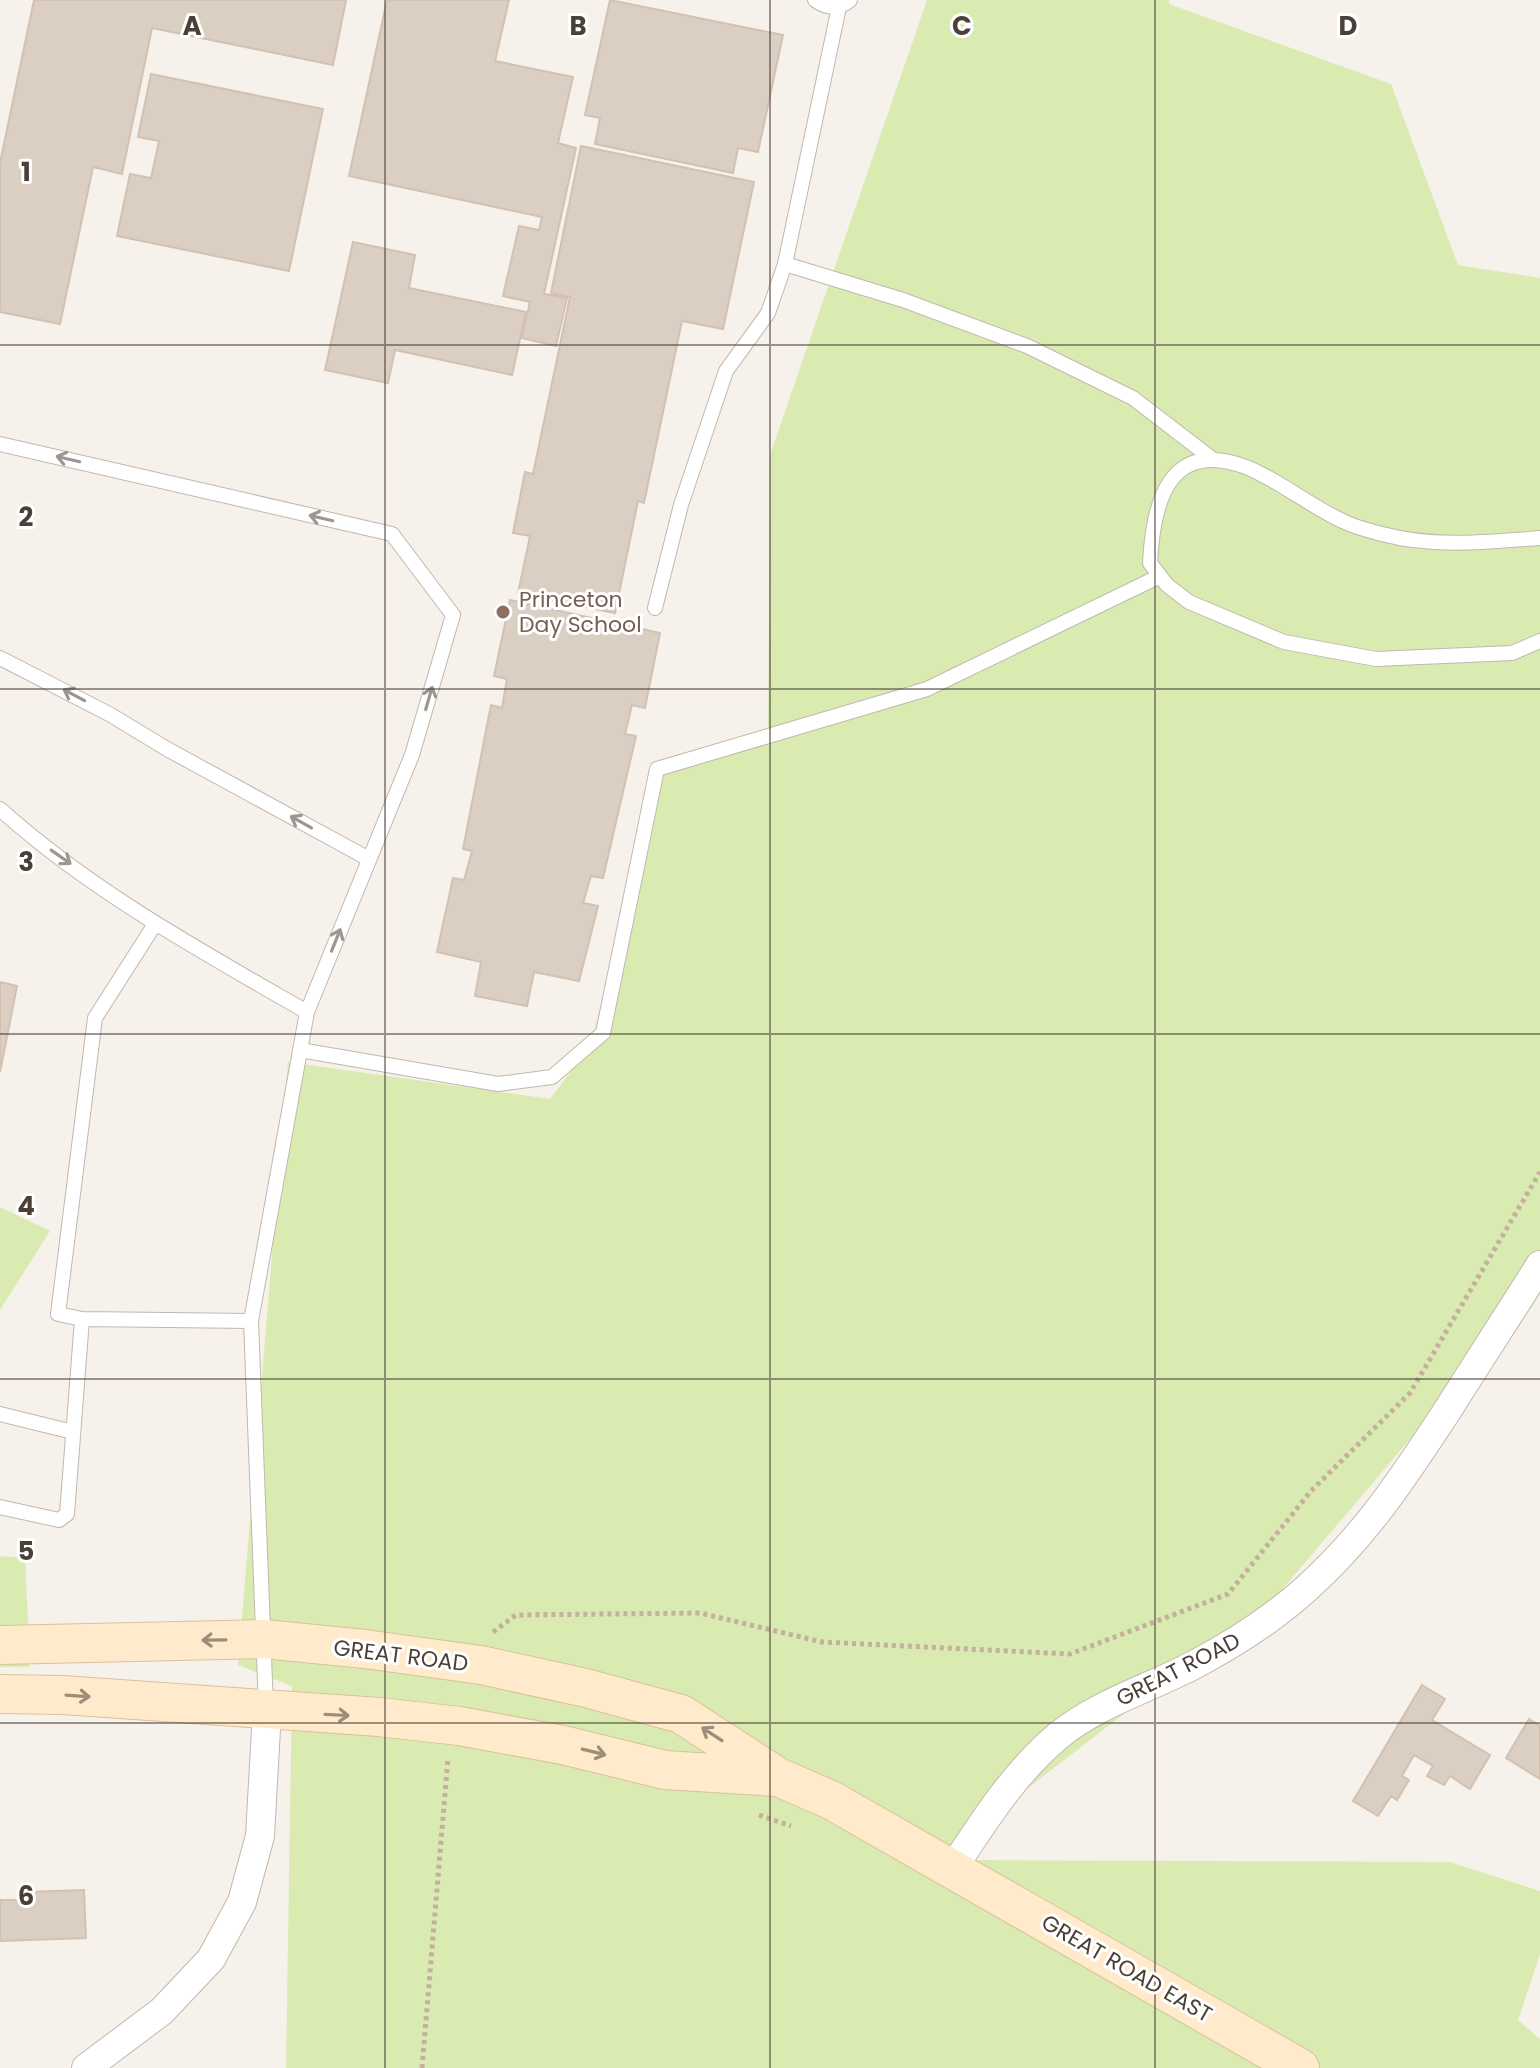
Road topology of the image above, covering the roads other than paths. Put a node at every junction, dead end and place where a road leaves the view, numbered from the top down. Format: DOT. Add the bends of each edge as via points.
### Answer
graph roads {
  1 [pos="815,0"];
  2 [pos="844,3"];
  3 [pos="785,264"];
  4 [pos="0,444"];
  5 [pos="1211,458"];
  6 [pos="1540,538"];
  7 [pos="1160,576"];
  8 [pos="655,608"];
  9 [pos="1540,641"];
  10 [pos="0,658"];
  11 [pos="0,809"];
  12 [pos="369,859"];
  13 [pos="155,924"];
  14 [pos="307,1012"];
  15 [pos="300,1050"];
  16 [pos="1540,1265"];
  17 [pos="82,1319"];
  18 [pos="251,1321"];
  19 [pos="0,1414"];
  20 [pos="73,1432"];
  21 [pos="0,1507"];
  22 [pos="264,1639"];
  23 [pos="0,1645"];
  24 [pos="0,1694"];
  25 [pos="267,1711"];
  26 [pos="778,1777"];
  27 [pos="953,1868"];
  28 [pos="86,2068"];
  29 [pos="1300,2068"];
  1 -- 2 [label="lane" via="829,7"];
  2 -- 3 [label="lane"];
  3 -- 5 [label="lane" via="1027,346 1133,398"];
  3 -- 8 [label="lane" via="768,313 726,371 681,505"];
  12 -- 4 [label="lane, one-way" via="412,755 453,615 392,534"];
  5 -- 6 [label="lane" via="1246,467 1348,523 1386,535 1430,543"];
  5 -- 7 [label="lane" via="1182,466 1163,489 1150,563"];
  7 -- 9 [label="lane" via="1189,602 1284,642 1376,659 1512,653"];
  7 -- 15 [label="lane" via="927,689 657,769 603,1033 552,1077 498,1084"];
  12 -- 10 [label="lane, one-way"];
  11 -- 13 [label="lane, one-way"];
  14 -- 12 [label="lane, one-way"];
  13 -- 14 [label="lane"];
  13 -- 17 [label="lane" via="95,1018 58,1314"];
  14 -- 15 [label="lane"];
  15 -- 18 [label="lane"];
  16 -- 27 [label="street, GREAT ROAD" via="1394,1493 1356,1540 1307,1589 1252,1631 1059,1735 1020,1772"];
  17 -- 18 [label="lane"];
  17 -- 20 [label="lane"];
  18 -- 22 [label="lane"];
  19 -- 20 [label="lane"];
  20 -- 21 [label="lane" via="67,1514 59,1520"];
  22 -- 23 [label="street, GREAT ROAD, one-way"];
  22 -- 25 [label="lane"];
  26 -- 22 [label="street, GREAT ROAD, one-way" via="681,1714 586,1688 481,1665"];
  24 -- 25 [label="street, GREAT ROAD, one-way"];
  25 -- 26 [label="street, GREAT ROAD, one-way" via="459,1726 665,1770"];
  25 -- 28 [label="street" via="260,1836 242,1902 211,1959 162,2011"];
  26 -- 27 [label="street, GREAT ROAD" via="831,1800"];
  27 -- 29 [label="street, GREAT ROAD EAST"];
}
